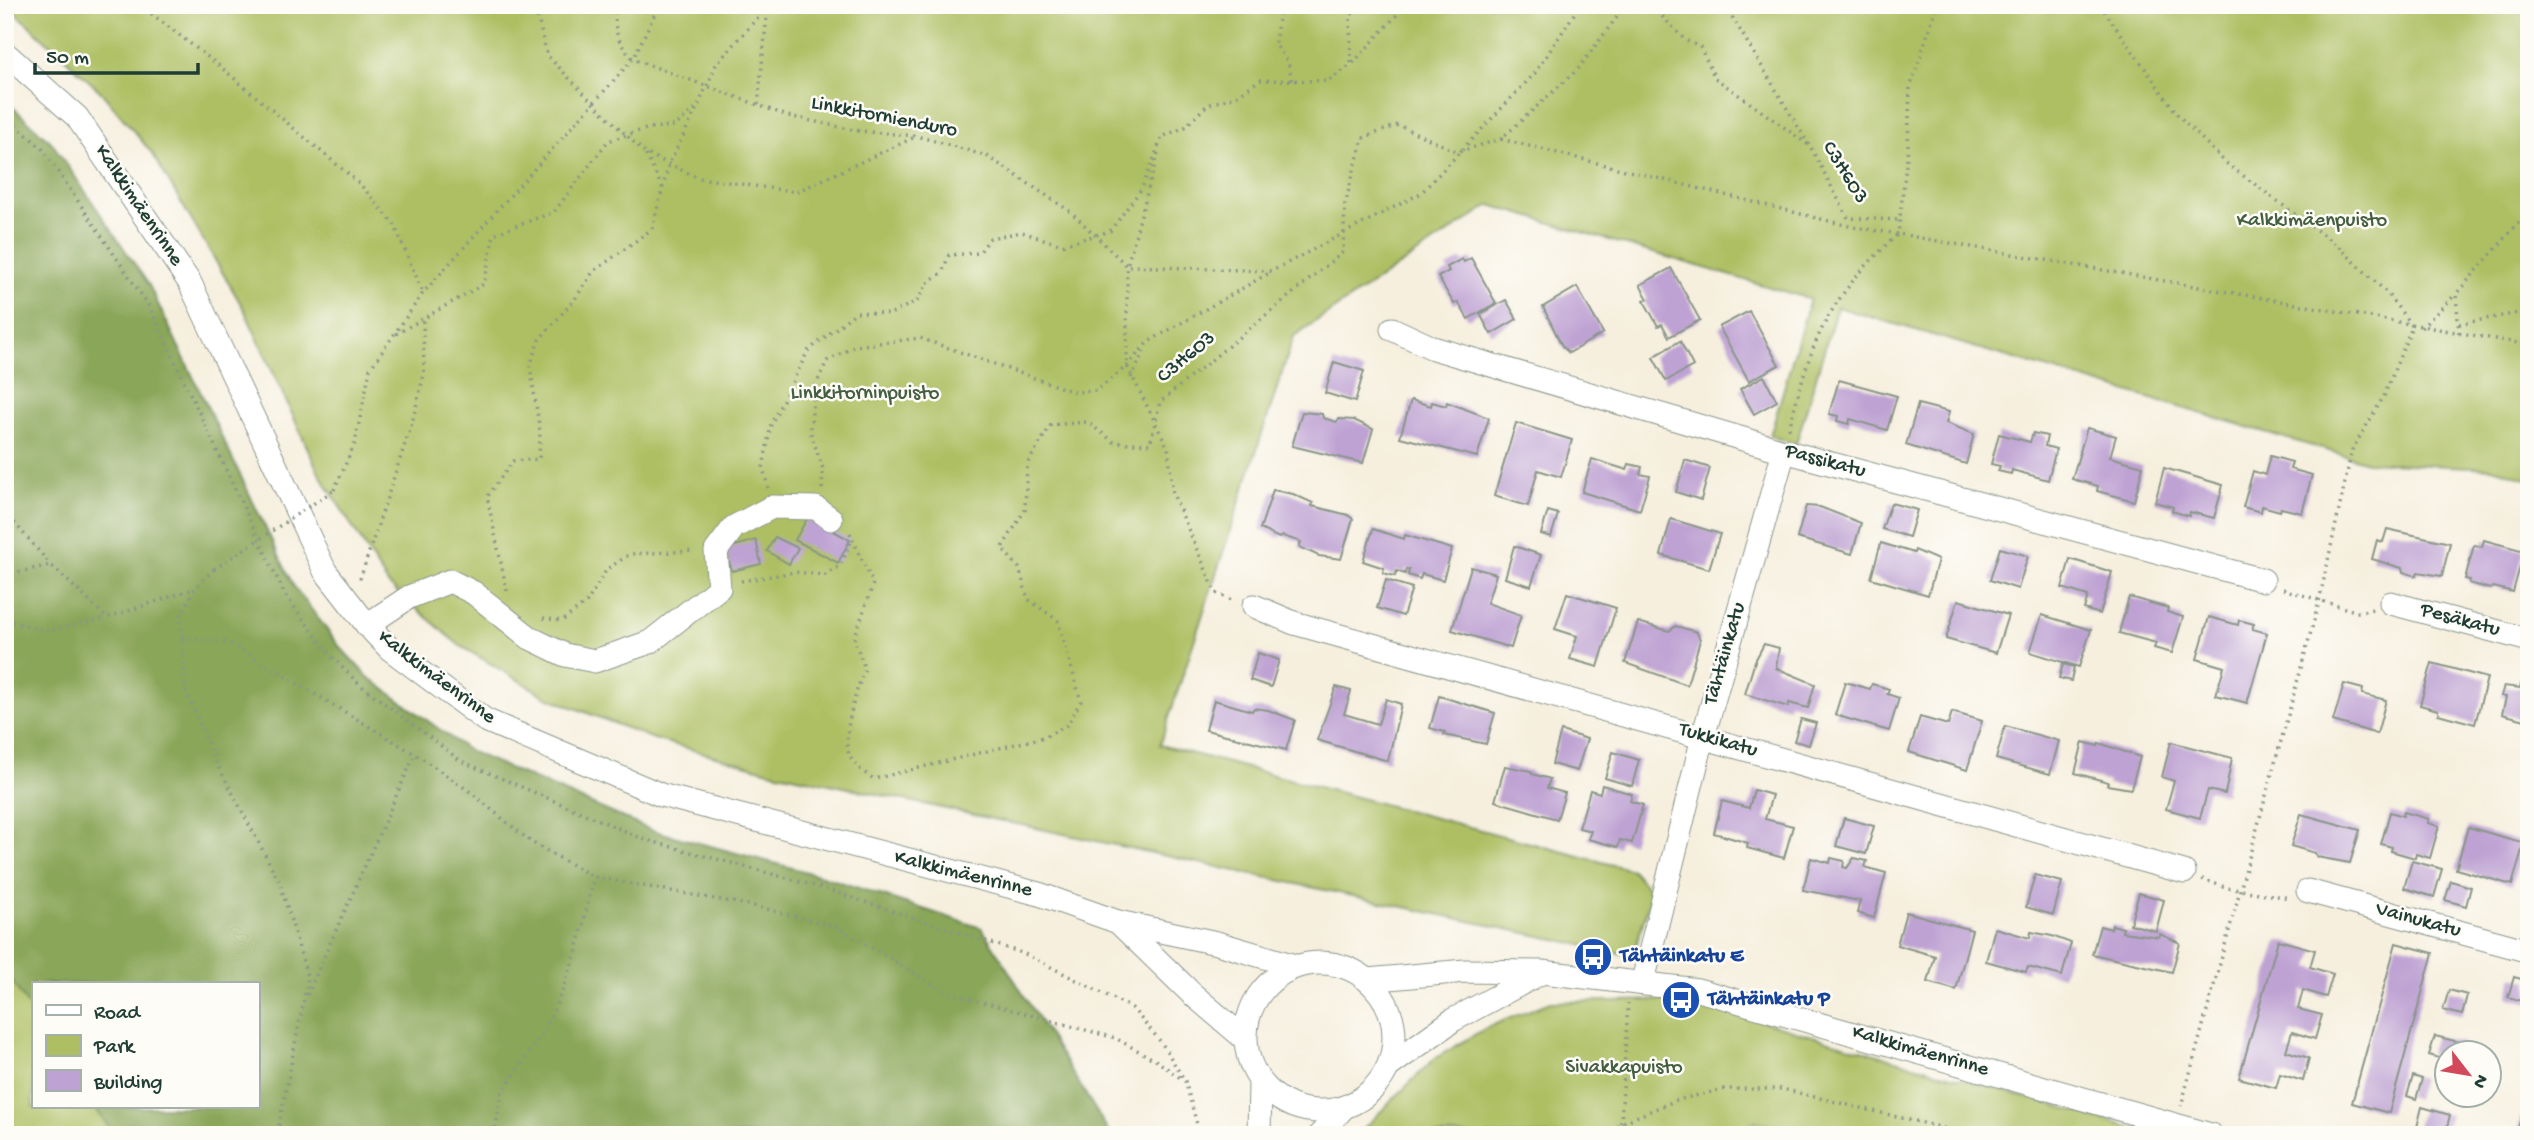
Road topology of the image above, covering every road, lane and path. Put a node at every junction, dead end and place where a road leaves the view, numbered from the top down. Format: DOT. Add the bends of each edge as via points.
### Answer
graph roads {
  1 [pos="140,5"];
  2 [pos="531,5"];
  3 [pos="615,5"];
  4 [pos="659,5"];
  5 [pos="766,5"];
  6 [pos="1290,5"];
  7 [pos="1361,5"];
  8 [pos="1406,5"];
  9 [pos="1580,5"];
  10 [pos="1626,5"];
  11 [pos="1638,5"];
  12 [pos="1725,5"];
  13 [pos="1937,5"];
  14 [pos="2100,5"];
  15 [pos="2254,5"];
  16 [pos="2298,5"];
  17 [pos="5,53"];
  18 [pos="633,59"];
  19 [pos="1351,65"];
  20 [pos="1292,81"];
  21 [pos="708,84"];
  22 [pos="593,103"];
  23 [pos="758,105"];
  24 [pos="698,106"];
  25 [pos="5,116"];
  26 [pos="917,136"];
  27 [pos="1162,137"];
  28 [pos="1501,139"];
  29 [pos="1810,146"];
  30 [pos="1458,152"];
  31 [pos="645,153"];
  32 [pos="669,164"];
  33 [pos="664,191"];
  34 [pos="2529,211"];
  35 [pos="1848,218"];
  36 [pos="1899,222"];
  37 [pos="1853,227"];
  38 [pos="1343,234"];
  39 [pos="1898,234"];
  40 [pos="1095,235"];
  41 [pos="1127,267"];
  42 [pos="1272,271"];
  43 [pos="423,293"];
  44 [pos="2456,294"];
  45 [pos="2529,311"];
  46 [pos="423,319"];
  47 [pos="2459,324"];
  48 [pos="2412,326"];
  49 [pos="2421,328"];
  50 [pos="1392,329"];
  51 [pos="2459,333"];
  52 [pos="394,335"];
  53 [pos="1148,342"];
  54 [pos="2529,345"];
  55 [pos="1127,366"];
  56 [pos="1131,378"];
  57 [pos="1155,424"];
  58 [pos="1784,451"];
  59 [pos="772,507"];
  60 [pos="5,512"];
  61 [pos="824,514"];
  62 [pos="849,533"];
  63 [pos="717,564"];
  64 [pos="51,565"];
  65 [pos="5,575"];
  66 [pos="2263,580"];
  67 [pos="195,588"];
  68 [pos="719,588"];
  69 [pos="509,602"];
  70 [pos="2319,602"];
  71 [pos="2391,603"];
  72 [pos="351,604"];
  73 [pos="1254,606"];
  74 [pos="532,616"];
  75 [pos="107,618"];
  76 [pos="5,621"];
  77 [pos="367,625"];
  78 [pos="182,638"];
  79 [pos="2529,640"];
  80 [pos="1703,737"];
  81 [pos="415,754"];
  82 [pos="2184,872"];
  83 [pos="594,877"];
  84 [pos="2240,888"];
  85 [pos="2308,891"];
  86 [pos="1118,922"];
  87 [pos="2529,951"];
  88 [pos="1295,967"];
  89 [pos="1542,972"];
  90 [pos="1368,980"];
  91 [pos="1636,981"];
  92 [pos="303,1003"];
  93 [pos="1245,1039"];
  94 [pos="1389,1066"];
  95 [pos="1185,1081"];
  96 [pos="1260,1083"];
  97 [pos="1345,1107"];
  98 [pos="1621,1124"];
  99 [pos="2176,1125"];
  100 [pos="277,1135"];
  101 [pos="494,1135"];
  102 [pos="1200,1135"];
  103 [pos="1259,1135"];
  104 [pos="1320,1135"];
  105 [pos="1607,1135"];
  106 [pos="1973,1135"];
  107 [pos="2211,1135"];
  1 -- 43 [label="path" via="360,184 394,224"];
  2 -- 22 [label="path" via="547,55"];
  3 -- 18 [label="path" via="619,45"];
  4 -- 18 [label="path"];
  5 -- 21 [label="path" via="716,65"];
  5 -- 23 [label="path"];
  6 -- 20 [label="path" via="1279,12 1275,44 1288,62"];
  7 -- 19 [label="path" via="1350,16"];
  8 -- 19 [label="path"];
  9 -- 30 [label="path" via="1536,72"];
  10 -- 28 [label="path" via="1578,69"];
  11 -- 29 [label="path, C3H6O3" via="1654,8 1685,40 1700,47 1715,78"];
  12 -- 29 [label="path"];
  13 -- 36 [label="path, C3H6O3" via="1910,88"];
  14 -- 48 [label="path" via="2178,115 2226,163 2338,246 2386,292"];
  15 -- 16 [label="path" via="2270,15"];
  17 -- 72 [label="street, Kalkkimäenrinne" via="77,117 190,283 326,571"];
  18 -- 21 [label="path, Linkkitornienduro"];
  18 -- 22 [label="path"];
  19 -- 20 [label="path" via="1328,81"];
  20 -- 27 [label="path" via="1260,80 1236,96 1207,105 1185,127"];
  21 -- 23 [label="path, Linkkitornienduro"];
  21 -- 24 [label="path"];
  22 -- 31 [label="path"];
  22 -- 43 [label="path"];
  23 -- 26 [label="path, Linkkitornienduro" via="859,131"];
  24 -- 32 [label="path"];
  24 -- 46 [label="path" via="675,126 649,128 607,141 554,212 494,234 484,284"];
  25 -- 95 [label="path" via="41,148 149,306 285,595 331,656 359,684 461,761 646,840 816,886 1025,954 1132,1009 1161,1042"];
  26 -- 32 [label="path" via="796,192 699,178"];
  26 -- 40 [label="path, Linkkitornienduro" via="987,156 1071,212"];
  27 -- 40 [label="path" via="1142,188 1110,231"];
  27 -- 41 [label="path"];
  28 -- 30 [label="path"];
  28 -- 37 [label="path"];
  29 -- 35 [label="path, C3H6O3"];
  30 -- 38 [label="path" via="1421,193"];
  30 -- 38 [label="path, C3H6O3" via="1398,125 1363,138 1345,204"];
  31 -- 32 [label="path"];
  31 -- 33 [label="path"];
  32 -- 33 [label="path"];
  33 -- 69 [label="path" via="652,229 593,272 539,340 530,366 540,431 539,459 513,461 487,497"];
  34 -- 44 [label="path"];
  35 -- 36 [label="path, C3H6O3"];
  35 -- 37 [label="path"];
  36 -- 39 [label="path"];
  37 -- 39 [label="path"];
  38 -- 42 [label="path"];
  38 -- 57 [label="path, C3H6O3" via="1343,252 1160,402"];
  39 -- 48 [label="path"];
  39 -- 58 [label="path" via="1861,268 1816,336"];
  40 -- 41 [label="path, Linkkitornienduro"];
  40 -- 59 [label="path" via="1062,245 1022,232 990,238 979,253 949,255 942,273 929,281 917,301 890,314 856,312 840,323 808,351 771,424 764,468"];
  41 -- 42 [label="path"];
  41 -- 55 [label="path"];
  42 -- 53 [label="path"];
  43 -- 52 [label="path"];
  44 -- 47 [label="path"];
  44 -- 49 [label="path"];
  45 -- 47 [label="path"];
  46 -- 52 [label="path"];
  46 -- 72 [label="path" via="424,374 412,422"];
  47 -- 51 [label="path"];
  48 -- 49 [label="path"];
  48 -- 70 [label="path" via="2384,396 2352,450"];
  49 -- 51 [label="path"];
  50 -- 58 [label="street, Passikatu" via="1433,348"];
  51 -- 54 [label="path"];
  52 -- 67 [label="path, bridge" via="370,369 355,443 334,491 214,569"];
  53 -- 55 [label="path"];
  53 -- 56 [label="path"];
  55 -- 56 [label="path"];
  55 -- 61 [label="path" via="1096,391 1074,392 920,338 855,346 827,360 815,387 810,431 823,469"];
  56 -- 57 [label="path"];
  57 -- 62 [label="path, C3H6O3" via="1150,444 1114,442 1087,422 1051,425 1027,464 1025,510 1002,548 1019,568 1028,599 1058,621 1081,701 1067,726 1044,737 874,779 859,770 848,750 854,693 865,669 854,639 873,584"];
  57 -- 73 [label="path" via="1168,448 1173,494 1216,593"];
  58 -- 66 [label="street, Passikatu"];
  58 -- 80 [label="street, Tähtäinkatu"];
  59 -- 61 [label="street"];
  59 -- 63 [label="street" via="734,527 716,551"];
  60 -- 64 [label="path"];
  61 -- 62 [label="path"];
  62 -- 68 [label="path" via="853,541 840,566 825,575 795,572"];
  63 -- 68 [label="street"];
  63 -- 74 [label="path" via="692,550 630,554 607,569 587,602 562,621"];
  64 -- 65 [label="path"];
  64 -- 75 [label="path"];
  66 -- 70 [label="path"];
  67 -- 75 [label="path"];
  67 -- 78 [label="path" via="181,615"];
  68 -- 77 [label="street" via="650,642 594,661 565,655 530,638 474,593 450,582 409,597"];
  70 -- 71 [label="path" via="2358,612"];
  70 -- 84 [label="path"];
  71 -- 79 [label="street, Pesäkatu"];
  72 -- 77 [label="street, Kalkkimäenrinne"];
  73 -- 80 [label="street, Tukkikatu" via="1285,621"];
  75 -- 76 [label="path" via="48,631"];
  77 -- 86 [label="street, Kalkkimäenrinne" via="390,649 485,720 662,795 1039,894"];
  78 -- 81 [label="path" via="228,642"];
  78 -- 92 [label="path" via="185,688 215,760 280,883 309,979"];
  80 -- 82 [label="street, Tukkikatu"];
  80 -- 91 [label="street, Tähtäinkatu"];
  81 -- 83 [label="path" via="531,842"];
  81 -- 92 [label="path"];
  82 -- 84 [label="path"];
  83 -- 95 [label="path" via="754,906 837,927 946,992 1115,1038"];
  83 -- 101 [label="path" via="563,989 547,1026 502,1093"];
  84 -- 85 [label="path" via="2283,898"];
  84 -- 99 [label="path"];
  85 -- 87 [label="street, Vainukatu"];
  86 -- 88 [label="street, Kalkkimäenrinne" via="1217,943"];
  86 -- 93 [label="street, Kalkkimäenrinne"];
  88 -- 90 [label="street" via="1341,965"];
  88 -- 93 [label="street" via="1280,973 1258,995 1246,1023"];
  89 -- 90 [label="street, Kalkkimäenrinne" via="1465,971"];
  89 -- 91 [label="street, Kalkkimäenrinne"];
  89 -- 94 [label="street" via="1453,1020"];
  90 -- 94 [label="street" via="1392,1020"];
  91 -- 98 [label="path"];
  91 -- 99 [label="street, Kalkkimäenrinne" via="1740,1000"];
  92 -- 100 [label="path"];
  93 -- 96 [label="street"];
  94 -- 97 [label="street" via="1371,1091"];
  95 -- 102 [label="path"];
  96 -- 97 [label="street" via="1298,1109"];
  96 -- 103 [label="street"];
  97 -- 104 [label="street"];
  98 -- 105 [label="path"];
  98 -- 106 [label="path" via="1677,1100 1725,1089 1782,1089"];
  99 -- 107 [label="street, Kalkkimäenrinne"];
}
